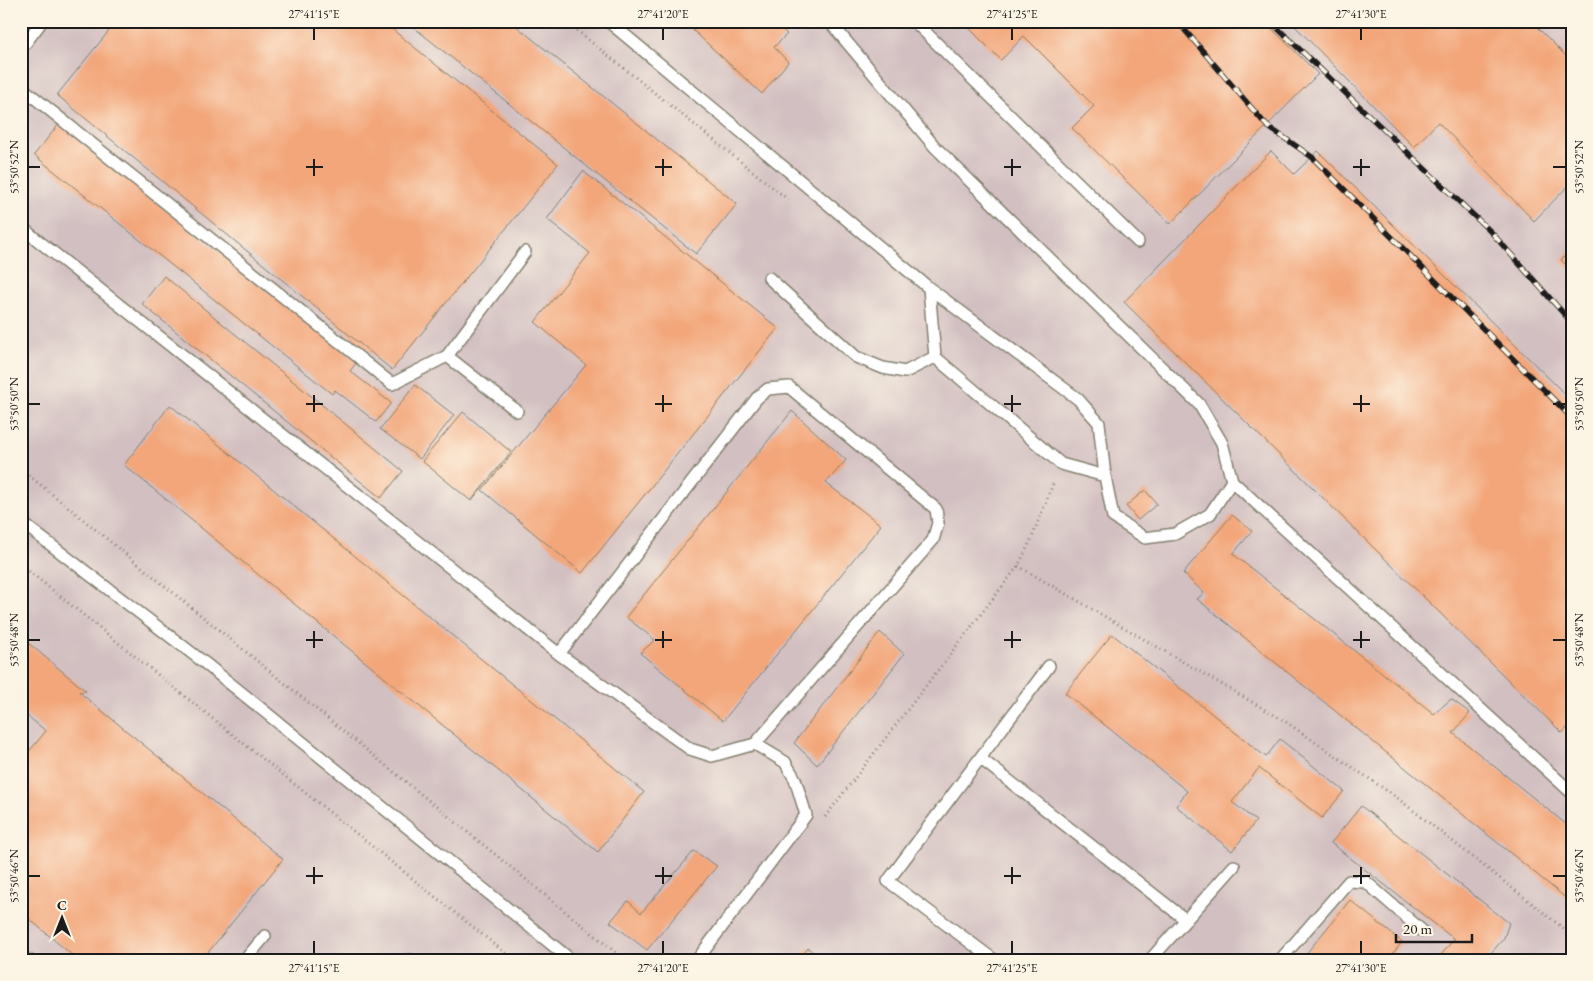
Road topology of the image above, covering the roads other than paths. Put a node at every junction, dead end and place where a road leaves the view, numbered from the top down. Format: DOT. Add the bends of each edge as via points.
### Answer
graph roads {
  1 [pos="42,21"];
  2 [pos="608,21"];
  3 [pos="829,21"];
  4 [pos="914,21"];
  5 [pos="22,46"];
  6 [pos="21,87"];
  7 [pos="21,227"];
  8 [pos="1138,242"];
  9 [pos="525,252"];
  10 [pos="769,278"];
  11 [pos="929,288"];
  12 [pos="448,356"];
  13 [pos="935,357"];
  14 [pos="517,411"];
  15 [pos="1105,476"];
  16 [pos="1232,481"];
  17 [pos="21,522"];
  18 [pos="558,654"];
  19 [pos="1049,666"];
  20 [pos="755,744"];
  21 [pos="980,758"];
  22 [pos="1572,793"];
  23 [pos="1234,866"];
  24 [pos="1186,920"];
  25 [pos="1421,930"];
  26 [pos="264,936"];
  27 [pos="21,958"];
  28 [pos="29,960"];
  29 [pos="245,960"];
  30 [pos="571,960"];
  31 [pos="697,960"];
  32 [pos="994,960"];
  33 [pos="1150,960"];
  34 [pos="1280,960"];
  1 -- 5 [label="lane"];
  2 -- 11 [label="lane"];
  3 -- 16 [label="lane" via="936,147 1199,404 1222,443"];
  4 -- 8 [label="lane"];
  6 -- 12 [label="lane" via="392,384"];
  7 -- 18 [label="lane"];
  9 -- 12 [label="lane"];
  10 -- 13 [label="lane" via="856,357 904,372"];
  11 -- 13 [label="lane"];
  11 -- 15 [label="lane" via="1078,398 1099,423"];
  12 -- 14 [label="lane"];
  13 -- 15 [label="lane" via="1061,464"];
  15 -- 16 [label="lane" via="1113,517 1145,538 1175,534 1210,514"];
  16 -- 22 [label="lane"];
  17 -- 30 [label="lane" via="206,664"];
  18 -- 20 [label="lane" via="690,749 712,756"];
  18 -- 20 [label="lane" via="756,398 768,389 789,387 936,510 938,524 933,540"];
  19 -- 21 [label="lane"];
  20 -- 31 [label="lane" via="785,762 795,779 806,815"];
  21 -- 24 [label="lane"];
  21 -- 32 [label="lane" via="888,881"];
  23 -- 24 [label="lane"];
  24 -- 33 [label="lane"];
  25 -- 34 [label="lane" via="1366,882 1349,881"];
  26 -- 29 [label="lane"];
  27 -- 28 [label="lane"];
}
